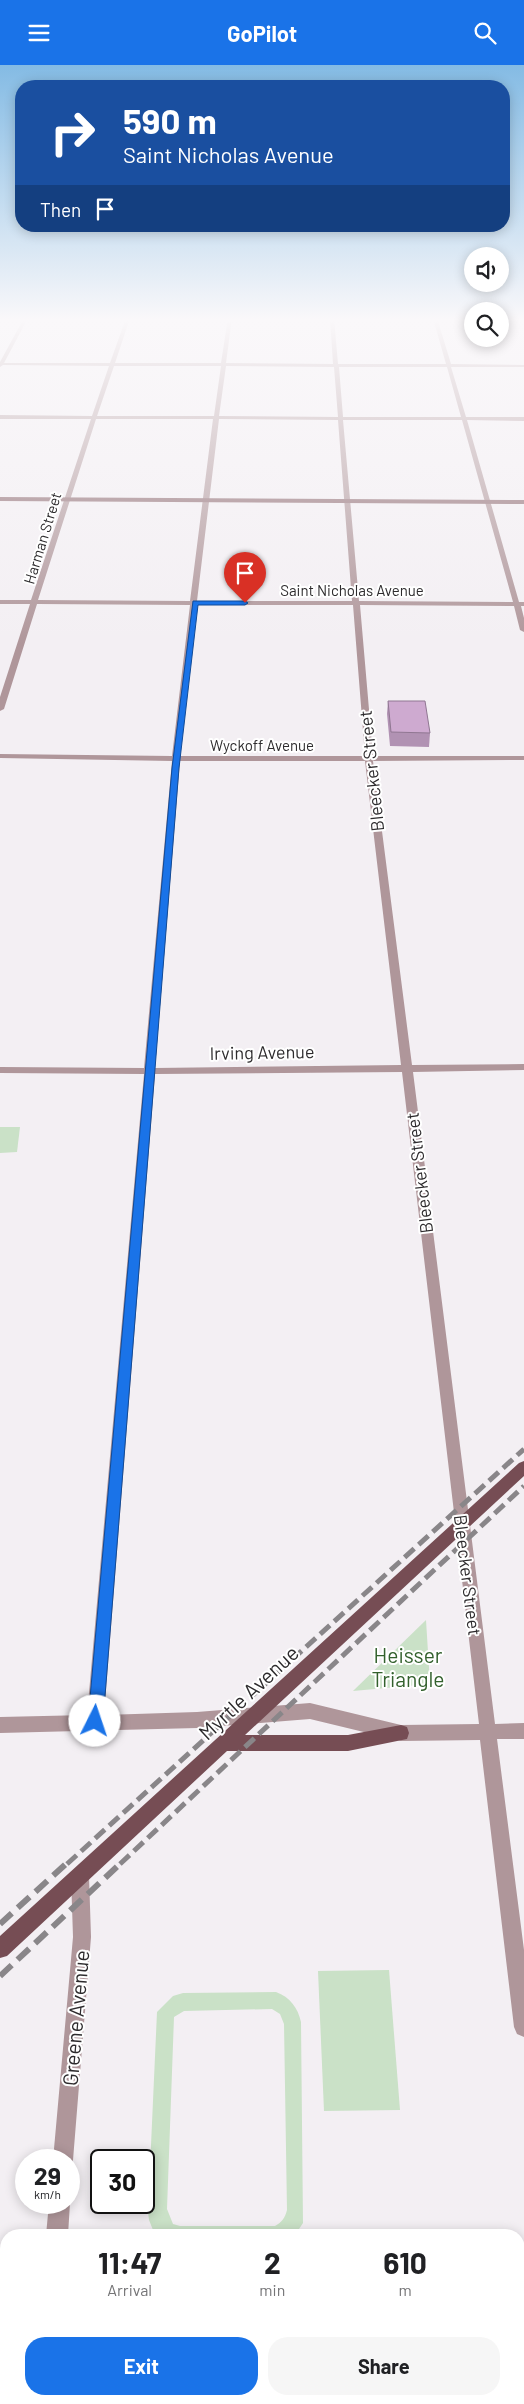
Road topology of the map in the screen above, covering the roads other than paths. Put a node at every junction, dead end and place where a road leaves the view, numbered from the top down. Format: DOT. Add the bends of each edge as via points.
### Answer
graph roads {
  1 [pos="91,427"];
  2 [pos="217,427"];
  3 [pos="341,427"];
  4 [pos="466,427"];
  5 [pos="0,499"];
  6 [pos="66,500"];
  7 [pos="205,500"];
  8 [pos="346,501"];
  9 [pos="487,502"];
  10 [pos="524,502"];
  11 [pos="0,602"];
  12 [pos="35,602"];
  13 [pos="195,603"];
  14 [pos="356,604"];
  15 [pos="520,604"];
  16 [pos="524,630"];
  17 [pos="0,709"];
  18 [pos="0,756"];
  19 [pos="524,758"];
  20 [pos="176,759"];
  21 [pos="368,759"];
  22 [pos="406,1067"];
  23 [pos="524,1067"];
  24 [pos="0,1070"];
  25 [pos="151,1071"];
  26 [pos="524,1467"];
  27 [pos="461,1526"];
  28 [pos="258,1714"];
  29 [pos="95,1721"];
  30 [pos="0,1725"];
  31 [pos="488,1731"];
  32 [pos="524,1731"];
  33 [pos="401,1733"];
  34 [pos="226,1743"];
  35 [pos="80,1876"];
  36 [pos="0,1949"];
  37 [pos="524,2027"];
  38 [pos="64,2149"];
  39 [pos="58,2214"];
  40 [pos="57,2229"];
  1 -- 6 [label="street, Harman Street"];
  2 -- 7 [label="street"];
  3 -- 8 [label="street, Bleecker Street"];
  4 -- 9 [label="street"];
  5 -- 6 [label="main road"];
  6 -- 7 [label="main road"];
  6 -- 12 [label="street, Harman Street"];
  7 -- 8 [label="main road"];
  7 -- 13 [label="street"];
  8 -- 9 [label="main road"];
  8 -- 14 [label="street, Bleecker Street"];
  9 -- 10 [label="main road"];
  9 -- 15 [label="street"];
  11 -- 12 [label="street, Saint Nicholas Avenue"];
  12 -- 13 [label="street, Saint Nicholas Avenue"];
  12 -- 17 [label="street, Harman Street"];
  13 -- 14 [label="street, Saint Nicholas Avenue"];
  13 -- 20 [label="street"];
  14 -- 15 [label="street, Saint Nicholas Avenue"];
  14 -- 21 [label="street, Bleecker Street"];
  15 -- 16 [label="street"];
  18 -- 20 [label="street, Wyckoff Avenue"];
  19 -- 21 [label="street, Wyckoff Avenue"];
  20 -- 21 [label="street, Wyckoff Avenue"];
  20 -- 25 [label="street"];
  21 -- 22 [label="street, Bleecker Street"];
  22 -- 23 [label="street, Irving Avenue"];
  22 -- 25 [label="street, Irving Avenue"];
  22 -- 27 [label="street, Bleecker Street"];
  24 -- 25 [label="street, Irving Avenue"];
  25 -- 29 [label="street"];
  26 -- 27 [label="main road, Myrtle Avenue"];
  27 -- 28 [label="main road, Myrtle Avenue"];
  27 -- 31 [label="street, Bleecker Street"];
  28 -- 29 [label="street" via="197,1720"];
  28 -- 33 [label="street" via="310,1711"];
  28 -- 34 [label="main road, Myrtle Avenue"];
  29 -- 30 [label="street"];
  31 -- 32 [label="street"];
  31 -- 33 [label="street"];
  31 -- 37 [label="street, Bleecker Street"];
  33 -- 34 [label="main road" via="348,1743"];
  34 -- 35 [label="main road, Myrtle Avenue"];
  35 -- 36 [label="main road, Myrtle Avenue"];
  35 -- 38 [label="street, Greene Avenue" via="82,1937"];
  39 -- 40 [label="street"];
}
